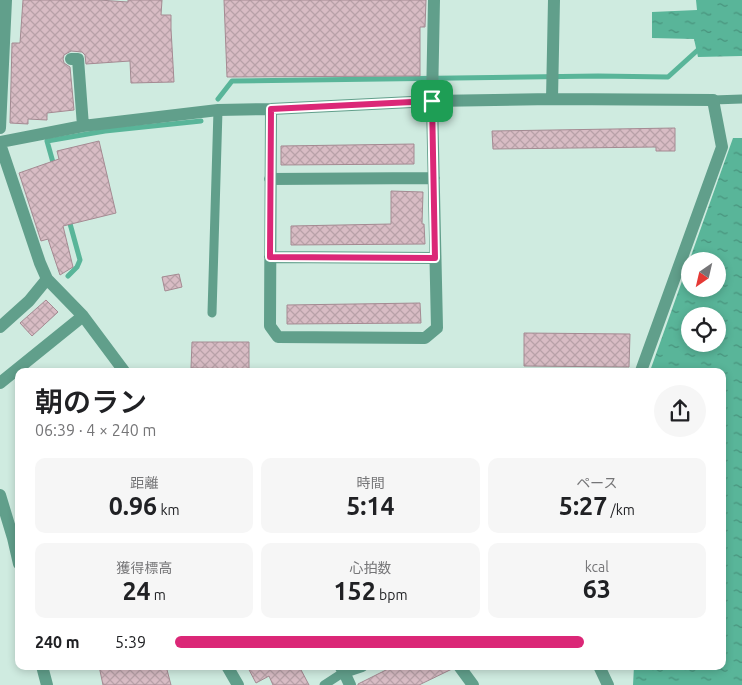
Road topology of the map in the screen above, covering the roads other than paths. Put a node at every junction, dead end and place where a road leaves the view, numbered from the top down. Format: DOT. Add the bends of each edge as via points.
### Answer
graph roads {
  1 [pos="6,0"];
  2 [pos="434,0"];
  3 [pos="554,0"];
  4 [pos="71,59"];
  5 [pos="552,94"];
  6 [pos="432,95"];
  7 [pos="742,99"];
  8 [pos="713,100"];
  9 [pos="271,109"];
  10 [pos="218,110"];
  11 [pos="83,126"];
  12 [pos="0,128"];
  13 [pos="0,143"];
  14 [pos="434,178"];
  15 [pos="270,179"];
  16 [pos="270,257"];
  17 [pos="435,258"];
  18 [pos="46,279"];
  19 [pos="212,313"];
  20 [pos="83,316"];
  21 [pos="0,327"];
  22 [pos="19,368"];
  23 [pos="122,368"];
  24 [pos="642,368"];
  25 [pos="15,371"];
  26 [pos="0,383"];
  27 [pos="0,495"];
  28 [pos="15,547"];
  29 [pos="43,670"];
  30 [pos="229,670"];
  31 [pos="341,670"];
  32 [pos="342,670"];
  33 [pos="462,670"];
  34 [pos="601,670"];
  35 [pos="47,685"];
  36 [pos="238,685"];
  37 [pos="324,685"];
  38 [pos="350,685"];
  39 [pos="473,685"];
  40 [pos="608,685"];
  1 -- 12 [label="street"];
  2 -- 6 [label="street"];
  3 -- 5 [label="street"];
  4 -- 11 [label="street" via="78,59"];
  5 -- 6 [label="street"];
  5 -- 8 [label="street"];
  6 -- 9 [label="street"];
  6 -- 14 [label="street"];
  7 -- 8 [label="lane"];
  8 -- 24 [label="street" via="722,147"];
  9 -- 10 [label="street"];
  9 -- 15 [label="street"];
  10 -- 11 [label="street"];
  10 -- 19 [label="lane"];
  11 -- 13 [label="street"];
  13 -- 18 [label="street"];
  14 -- 15 [label="street"];
  14 -- 17 [label="street"];
  15 -- 16 [label="street"];
  16 -- 17 [label="street"];
  16 -- 17 [label="street" via="270,326 278,337 425,338 437,328"];
  18 -- 20 [label="street"];
  18 -- 21 [label="street" via="30,301"];
  20 -- 22 [label="street"];
  20 -- 23 [label="street"];
  25 -- 26 [label="street"];
  27 -- 28 [label="street"];
  29 -- 35 [label="street"];
  30 -- 36 [label="street"];
  31 -- 37 [label="lane"];
  32 -- 38 [label="street"];
  33 -- 39 [label="street"];
  34 -- 40 [label="street"];
}
